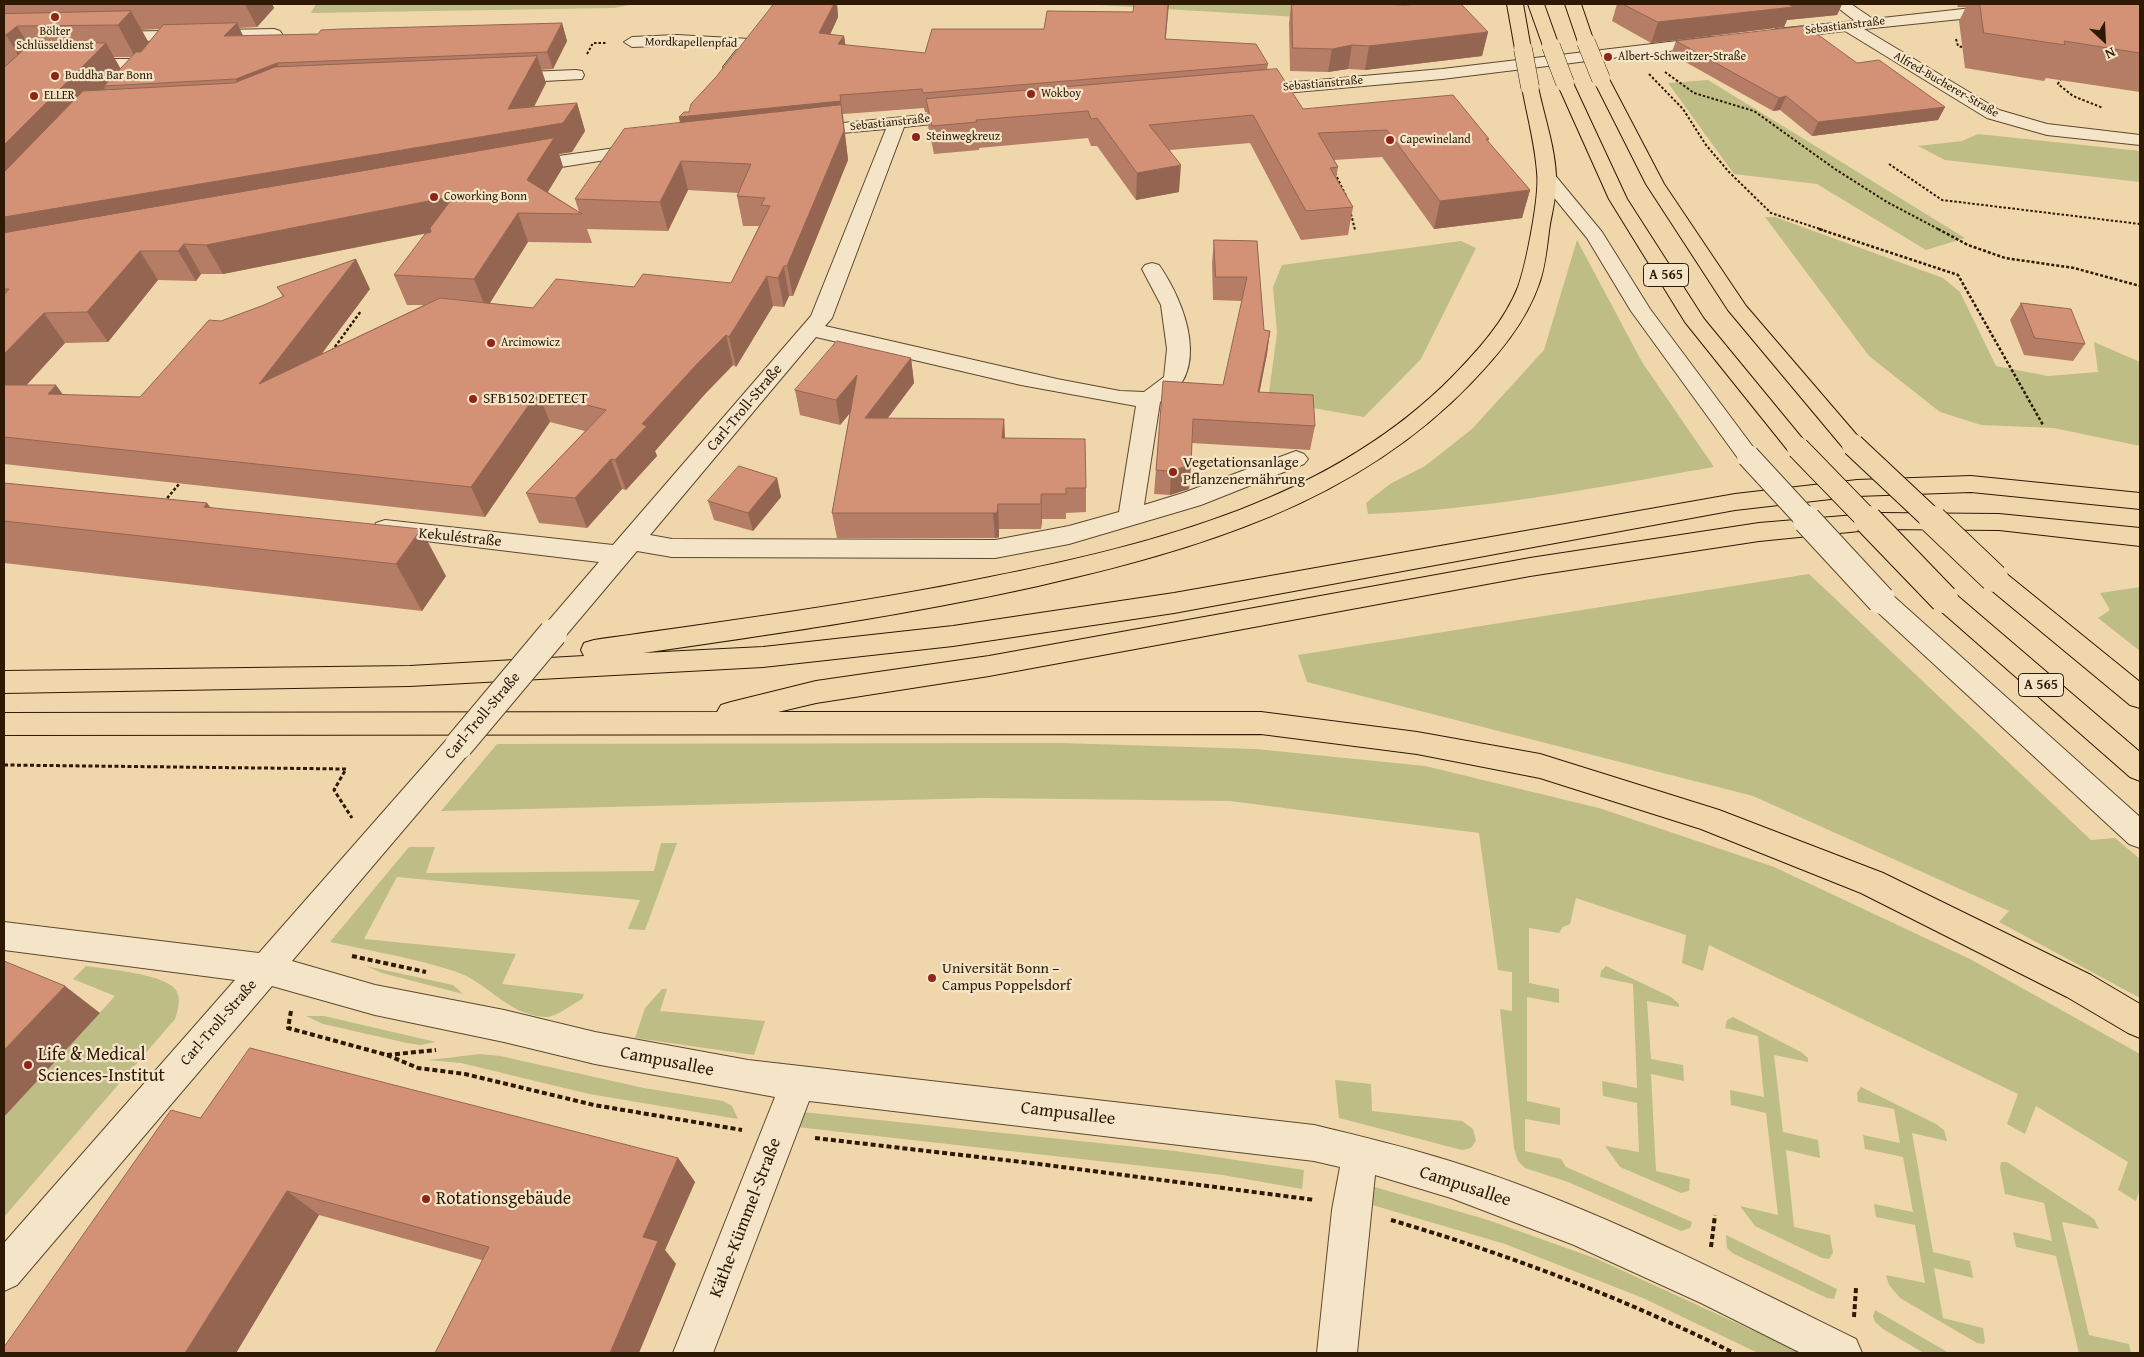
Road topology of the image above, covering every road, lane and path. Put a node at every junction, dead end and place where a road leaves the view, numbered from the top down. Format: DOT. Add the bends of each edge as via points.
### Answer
graph roads {
  1 [pos="1515,4"];
  2 [pos="1536,4"];
  3 [pos="1573,4"];
  4 [pos="1842,4"];
  5 [pos="2016,9"];
  6 [pos="1870,24"];
  7 [pos="1847,26"];
  8 [pos="274,34"];
  9 [pos="168,36"];
  10 [pos="1757,36"];
  11 [pos="90,38"];
  12 [pos="1726,40"];
  13 [pos="632,42"];
  14 [pos="63,64"];
  15 [pos="143,64"];
  16 [pos="2067,72"];
  17 [pos="576,75"];
  18 [pos="1669,75"];
  19 [pos="489,79"];
  20 [pos="1655,80"];
  21 [pos="719,83"];
  22 [pos="122,84"];
  23 [pos="1236,92"];
  24 [pos="2104,109"];
  25 [pos="985,114"];
  26 [pos="898,121"];
  27 [pos="788,133"];
  28 [pos="2140,140"];
  29 [pos="663,146"];
  30 [pos="1889,164"];
  31 [pos="510,169"];
  32 [pos="1333,170"];
  33 [pos="1547,178"];
  34 [pos="1348,204"];
  35 [pos="1350,213"];
  36 [pos="2140,224"];
  37 [pos="1355,230"];
  38 [pos="1152,269"];
  39 [pos="2140,286"];
  40 [pos="361,311"];
  41 [pos="811,330"];
  42 [pos="328,356"];
  43 [pos="1149,398"];
  44 [pos="2043,425"];
  45 [pos="1296,459"];
  46 [pos="179,484"];
  47 [pos="2140,501"];
  48 [pos="162,504"];
  49 [pos="1130,517"];
  50 [pos="359,526"];
  51 [pos="2140,537"];
  52 [pos="625,548"];
  53 [pos="410,676"];
  54 [pos="4,682"];
  55 [pos="2140,696"];
  56 [pos="4,724"];
  57 [pos="689,724"];
  58 [pos="4,765"];
  59 [pos="2140,769"];
  60 [pos="2140,835"];
  61 [pos="370,848"];
  62 [pos="4,936"];
  63 [pos="281,974"];
  64 [pos="2140,1022"];
  65 [pos="798,1083"];
  66 [pos="745,1130"];
  67 [pos="804,1137"];
  68 [pos="1360,1154"];
  69 [pos="1351,1210"];
  70 [pos="4,1272"];
  71 [pos="694,1353"];
  72 [pos="1336,1353"];
  73 [pos="1734,1353"];
  74 [pos="1842,1353"];
  1 -- 33 [label="highway, bridge"];
  2 -- 59 [label="highway, A 565, bridge" via="1565,83 1618,199 1696,322 1798,448 1944,599"];
  3 -- 55 [label="highway, A 565, bridge" via="1601,79 1655,184 1738,310 1853,444 1994,578"];
  4 -- 6 [label="street"];
  5 -- 6 [label="street, Sebastianstraße"];
  6 -- 7 [label="street, Sebastianstraße"];
  7 -- 10 [label="street, Sebastianstraße"];
  7 -- 28 [label="street, Alfred-Bucherer-Straße" via="1993,114 2016,124"];
  8 -- 9 [label="street"];
  9 -- 11 [label="street"];
  9 -- 15 [label="street"];
  12 -- 23 [label="street, Sebastianstraße" via="1442,74"];
  13 -- 17 [label="path" via="593,43"];
  13 -- 21 [label="street, Mordkapellenpfad" via="677,40 750,44"];
  14 -- 15 [label="street"];
  15 -- 22 [label="street"];
  16 -- 24 [label="path" via="2058,84 2064,91"];
  17 -- 19 [label="street"];
  18 -- 39 [label="path" via="1694,93 1754,111 1887,202 1968,245 2005,258 2074,268"];
  20 -- 44 [label="path" via="1683,109 1706,145 1729,172 1771,213 1958,275"];
  25 -- 26 [label="street, Sebastianstraße"];
  26 -- 27 [label="street, Sebastianstraße"];
  26 -- 41 [label="street, Carl-Troll-Straße" via="821,318"];
  29 -- 31 [label="street"];
  30 -- 36 [label="path" via="1942,200"];
  32 -- 34 [label="path"];
  33 -- 53 [label="highway" via="1533,272 1518,308 1492,347 1462,383 1393,440 1345,470 1289,498 1164,546 960,594 834,616"];
  33 -- 60 [label="street, bridge" via="1595,236 1641,311 1748,456 1882,600"];
  35 -- 37 [label="path"];
  38 -- 43 [label="street" via="1170,299 1174,314 1178,368 1166,388"];
  40 -- 42 [label="path"];
  41 -- 43 [label="street" via="1057,387"];
  41 -- 52 [label="street, Carl-Troll-Straße"];
  43 -- 49 [label="street"];
  45 -- 49 [label="street, Kekuléstraße" via="1192,499"];
  46 -- 48 [label="path"];
  47 -- 53 [label="highway" via="1970,484 1857,488 1734,502 1174,604 953,636 763,657"];
  49 -- 52 [label="street, Kekuléstraße" via="1069,535 996,549"];
  50 -- 52 [label="street, Kekuléstraße"];
  51 -- 57 [label="highway" via="1999,522 1880,521 1758,532 1530,567 998,664 816,692"];
  52 -- 61 [label="street, Carl-Troll-Straße, bridge"];
  53 -- 54 [label="highway"];
  56 -- 57 [label="highway"];
  57 -- 64 [label="highway" via="1261,723 1417,743 1540,766 1708,819 1872,883 2079,986"];
  58 -- 61 [label="path" via="346,769 334,790"];
  61 -- 63 [label="street, Carl-Troll-Straße"];
  62 -- 63 [label="street, Campusallee"];
  63 -- 65 [label="street, Campusallee" via="375,1000 595,1048 717,1072"];
  63 -- 66 [label="path" via="288,1028 387,1055 418,1068 465,1074 594,1105"];
  63 -- 70 [label="street, Carl-Troll-Straße"];
  65 -- 68 [label="street, Campusallee" via="1314,1143"];
  65 -- 71 [label="street, Käthe-Kümmel-Straße"];
  67 -- 69 [label="path" via="1303,1198"];
  68 -- 69 [label="street"];
  68 -- 74 [label="street, Campusallee" via="1461,1184 1583,1229 1707,1285"];
  69 -- 72 [label="street"];
  69 -- 73 [label="path" via="1458,1239 1554,1274 1660,1316"];
}
